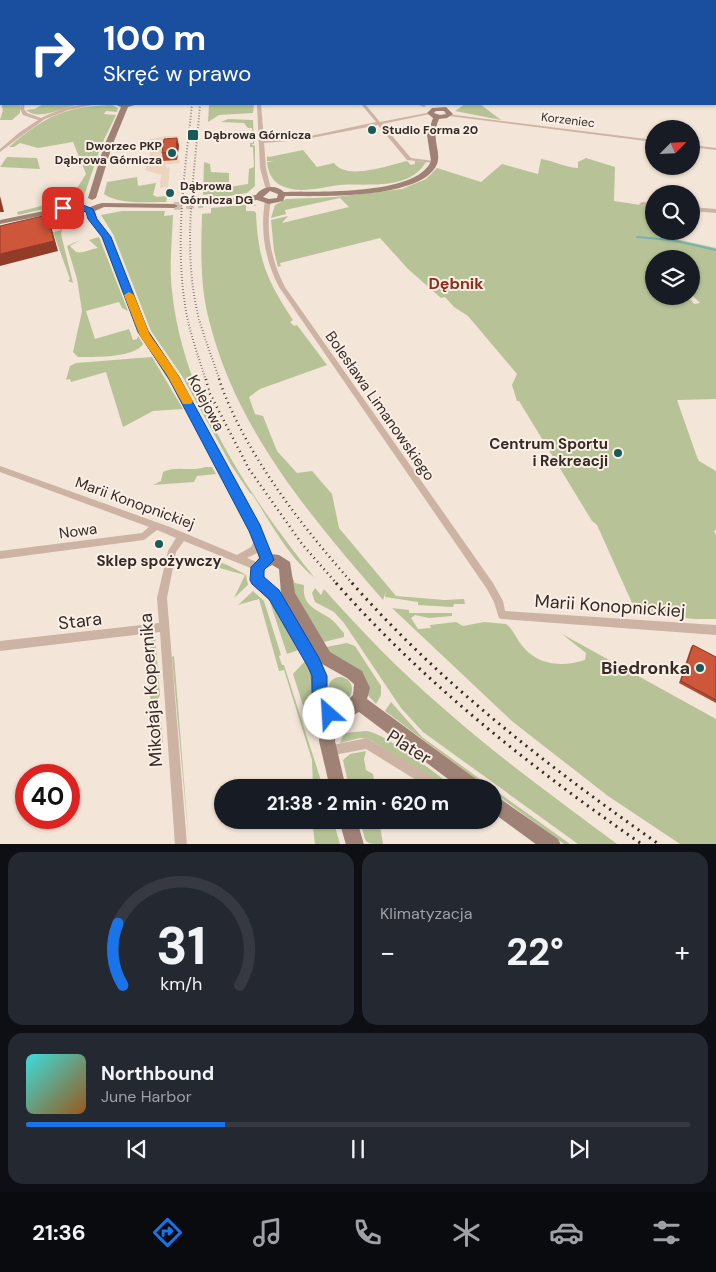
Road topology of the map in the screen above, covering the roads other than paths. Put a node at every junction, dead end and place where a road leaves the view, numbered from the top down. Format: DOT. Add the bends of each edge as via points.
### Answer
graph roads {
  1 [pos="23,105"];
  2 [pos="89,105"];
  3 [pos="121,105"];
  4 [pos="259,105"];
  5 [pos="364,105"];
  6 [pos="421,105"];
  7 [pos="453,105"];
  8 [pos="424,106"];
  9 [pos="447,112"];
  10 [pos="433,115"];
  11 [pos="40,119"];
  12 [pos="380,124"];
  13 [pos="645,140"];
  14 [pos="261,142"];
  15 [pos="700,147"];
  16 [pos="716,149"];
  17 [pos="0,151"];
  18 [pos="434,162"];
  19 [pos="268,189"];
  20 [pos="282,194"];
  21 [pos="259,197"];
  22 [pos="92,198"];
  23 [pos="268,201"];
  24 [pos="102,204"];
  25 [pos="203,204"];
  26 [pos="642,204"];
  27 [pos="645,204"];
  28 [pos="78,206"];
  29 [pos="174,206"];
  30 [pos="90,210"];
  31 [pos="700,210"];
  32 [pos="716,211"];
  33 [pos="0,222"];
  34 [pos="0,469"];
  35 [pos="156,526"];
  36 [pos="182,536"];
  37 [pos="259,540"];
  38 [pos="0,555"];
  39 [pos="239,558"];
  40 [pos="263,564"];
  41 [pos="502,614"];
  42 [pos="164,627"];
  43 [pos="716,630"];
  44 [pos="0,646"];
  45 [pos="358,702"];
  46 [pos="330,710"];
  47 [pos="328,751"];
  48 [pos="336,779"];
  49 [pos="425,779"];
  50 [pos="458,779"];
  51 [pos="502,808"];
  52 [pos="351,829"];
  53 [pos="181,844"];
  54 [pos="355,844"];
  55 [pos="552,844"];
  1 -- 11 [label="street" via="23,112"];
  2 -- 11 [label="street" via="64,109"];
  3 -- 22 [label="street"];
  4 -- 14 [label="street"];
  5 -- 12 [label="street"];
  6 -- 8 [label="street"];
  7 -- 9 [label="street"];
  9 -- 10 [label="street"];
  9 -- 13 [label="street, Korzeniec"];
  10 -- 12 [label="street"];
  10 -- 18 [label="street"];
  11 -- 17 [label="street"];
  12 -- 14 [label="street" via="299,139"];
  12 -- 18 [label="street" via="409,160"];
  14 -- 19 [label="street"];
  15 -- 16 [label="street"];
  18 -- 20 [label="street" via="421,176 391,188"];
  19 -- 20 [label="street"];
  19 -- 21 [label="street"];
  20 -- 23 [label="street" via="278,200"];
  21 -- 23 [label="street"];
  21 -- 25 [label="street"];
  22 -- 24 [label="street" via="100,199"];
  22 -- 28 [label="street"];
  23 -- 41 [label="street, Bolesława Limanowskiego" via="265,214 268,249 280,284 490,586"];
  24 -- 29 [label="street"];
  24 -- 30 [label="street"];
  26 -- 27 [label="street"];
  28 -- 30 [label="street" via="82,210"];
  28 -- 33 [label="street"];
  30 -- 37 [label="street, Kolejowa" via="106,237 143,332 174,377"];
  31 -- 32 [label="street"];
  34 -- 35 [label="street, Marii Konopnickiej"];
  35 -- 36 [label="street, Marii Konopnickiej"];
  35 -- 38 [label="street, Nowa" via="144,536"];
  36 -- 39 [label="street, Marii Konopnickiej"];
  36 -- 42 [label="street, Mikołaja Kopernika" via="172,551 163,593"];
  37 -- 39 [label="street" via="254,550"];
  37 -- 40 [label="street, Kolejowa"];
  39 -- 40 [label="street, Marii Konopnickiej"];
  40 -- 45 [label="street" via="278,560 285,566 288,594 327,659 358,677 362,692"];
  40 -- 46 [label="street, Kolejowa" via="256,580 274,594 314,663 321,700"];
  41 -- 43 [label="street, Marii Konopnickiej"];
  42 -- 44 [label="street, Stara"];
  42 -- 53 [label="street, Mikołaja Kopernika"];
  45 -- 46 [label="street" via="346,711"];
  45 -- 50 [label="street"];
  46 -- 47 [label="street" via="326,735"];
  47 -- 48 [label="street"];
  47 -- 49 [label="street, Plater" via="367,743"];
  51 -- 55 [label="street"];
  52 -- 54 [label="street"];
}
